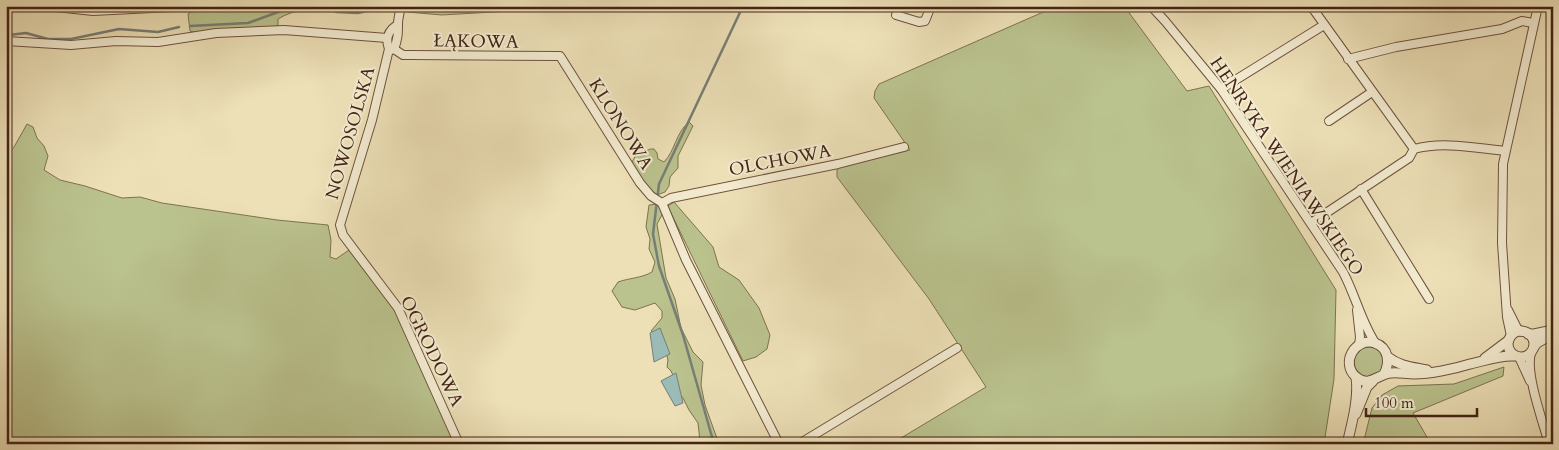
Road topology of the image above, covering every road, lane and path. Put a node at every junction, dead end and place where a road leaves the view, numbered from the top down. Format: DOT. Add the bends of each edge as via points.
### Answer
graph roads {
  1 [pos="46,6"];
  2 [pos="192,6"];
  3 [pos="401,6"];
  4 [pos="931,6"];
  5 [pos="1150,6"];
  6 [pos="1311,6"];
  7 [pos="1538,6"];
  8 [pos="896,15"];
  9 [pos="1533,23"];
  10 [pos="398,25"];
  11 [pos="1324,25"];
  12 [pos="387,38"];
  13 [pos="6,41"];
  14 [pos="392,49"];
  15 [pos="560,56"];
  16 [pos="1348,59"];
  17 [pos="1222,89"];
  18 [pos="1372,92"];
  19 [pos="1329,121"];
  20 [pos="904,147"];
  21 [pos="1414,149"];
  22 [pos="1505,151"];
  23 [pos="1361,189"];
  24 [pos="662,203"];
  25 [pos="1311,223"];
  26 [pos="340,225"];
  27 [pos="1429,299"];
  28 [pos="1356,300"];
  29 [pos="1507,308"];
  30 [pos="1553,330"];
  31 [pos="1525,332"];
  32 [pos="1553,334"];
  33 [pos="1510,338"];
  34 [pos="1376,344"];
  35 [pos="1359,345"];
  36 [pos="957,348"];
  37 [pos="1532,350"];
  38 [pos="1516,356"];
  39 [pos="1388,357"];
  40 [pos="1481,361"];
  41 [pos="1432,371"];
  42 [pos="1384,374"];
  43 [pos="1356,377"];
  44 [pos="1373,381"];
  45 [pos="1533,387"];
  46 [pos="1352,423"];
  47 [pos="460,444"];
  48 [pos="779,444"];
  49 [pos="799,444"];
  50 [pos="1347,444"];
  51 [pos="1549,444"];
  1 -- 2 [label="street" via="108,12"];
  3 -- 10 [label="street, NOWOSOLSKA"];
  4 -- 8 [label="street" via="925,21"];
  5 -- 17 [label="street, HENRYKA WIENIAWSKIEGO"];
  6 -- 11 [label="street"];
  7 -- 9 [label="street"];
  9 -- 16 [label="street" via="1522,21 1502,29 1396,47"];
  9 -- 22 [label="street"];
  10 -- 12 [label="street" via="392,28"];
  10 -- 14 [label="street, NOWOSOLSKA" via="399,33"];
  11 -- 16 [label="street"];
  11 -- 17 [label="street"];
  12 -- 13 [label="street" via="284,30 216,33 158,42 70,45"];
  12 -- 14 [label="street, NOWOSOLSKA"];
  14 -- 15 [label="street, ŁĄKOWA" via="403,55"];
  14 -- 26 [label="street, NOWOSOLSKA"];
  15 -- 24 [label="street, KLONOWA" via="640,184"];
  16 -- 18 [label="street"];
  17 -- 25 [label="street, HENRYKA WIENIAWSKIEGO"];
  18 -- 19 [label="street"];
  18 -- 21 [label="street"];
  20 -- 24 [label="street, OLCHOWA" via="671,198"];
  21 -- 22 [label="street" via="1428,145"];
  21 -- 23 [label="street" via="1409,158"];
  22 -- 29 [label="street" via="1502,243"];
  23 -- 25 [label="street"];
  23 -- 27 [label="street"];
  24 -- 48 [label="street" via="690,268"];
  25 -- 28 [label="street, HENRYKA WIENIAWSKIEGO" via="1343,272"];
  26 -- 47 [label="street, OGRODOWA" via="342,235 398,308"];
  28 -- 34 [label="street, HENRYKA WIENIAWSKIEGO"];
  28 -- 35 [label="street, HENRYKA WIENIAWSKIEGO"];
  29 -- 31 [label="street" via="1517,328"];
  29 -- 33 [label="street"];
  30 -- 31 [label="street" via="1534,334"];
  31 -- 33 [label="street" via="1514,333"];
  31 -- 37 [label="street" via="1532,338"];
  32 -- 37 [label="street"];
  33 -- 38 [label="street" via="1508,347"];
  33 -- 40 [label="street"];
  34 -- 35 [label="street"];
  34 -- 39 [label="street"];
  35 -- 43 [label="street" via="1349,360"];
  36 -- 49 [label="street"];
  37 -- 38 [label="street" via="1527,356"];
  37 -- 45 [label="street" via="1529,359"];
  38 -- 40 [label="street"];
  38 -- 45 [label="street"];
  39 -- 41 [label="street" via="1403,365"];
  39 -- 42 [label="street"];
  40 -- 41 [label="street"];
  41 -- 42 [label="street"];
  42 -- 44 [label="street"];
  43 -- 44 [label="street"];
  43 -- 46 [label="street"];
  44 -- 46 [label="street"];
  45 -- 51 [label="street"];
  46 -- 50 [label="street"];
}
